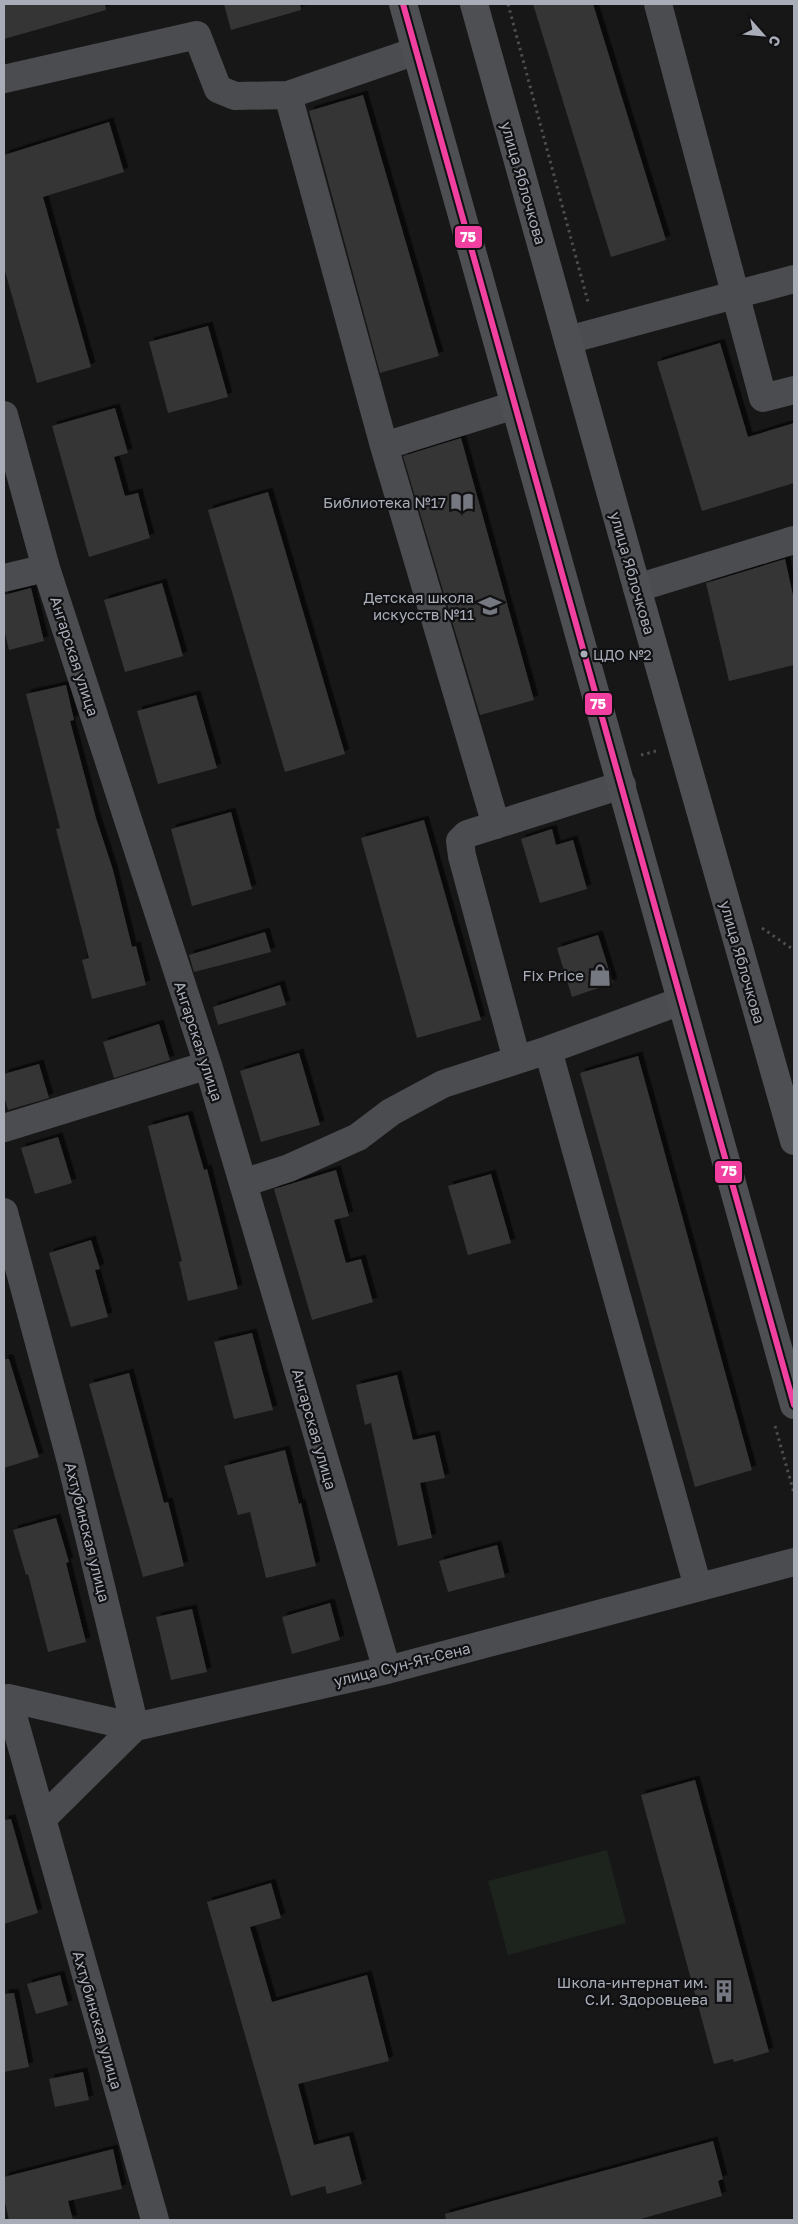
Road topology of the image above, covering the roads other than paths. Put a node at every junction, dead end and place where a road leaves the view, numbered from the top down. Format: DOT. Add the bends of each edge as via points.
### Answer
graph roads {
  1 [pos="403,4"];
  2 [pos="474,4"];
  3 [pos="658,4"];
  4 [pos="416,52"];
  5 [pos="4,80"];
  6 [pos="288,96"];
  7 [pos="794,279"];
  8 [pos="735,295"];
  9 [pos="568,340"];
  10 [pos="794,390"];
  11 [pos="515,404"];
  12 [pos="4,415"];
  13 [pos="384,446"];
  14 [pos="794,540"];
  15 [pos="46,568"];
  16 [pos="4,578"];
  17 [pos="636,588"];
  18 [pos="618,774"];
  19 [pos="496,825"];
  20 [pos="681,1000"];
  21 [pos="548,1050"];
  22 [pos="517,1060"];
  23 [pos="208,1065"];
  24 [pos="4,1128"];
  25 [pos="794,1141"];
  26 [pos="243,1183"];
  27 [pos="4,1212"];
  28 [pos="794,1405"];
  29 [pos="794,1562"];
  30 [pos="698,1587"];
  31 [pos="386,1670"];
  32 [pos="6,1699"];
  33 [pos="135,1727"];
  34 [pos="42,1819"];
  35 [pos="155,2220"];
  1 -- 4 [label="main road"];
  2 -- 9 [label="main road, улица Яблочкова"];
  3 -- 8 [label="street"];
  4 -- 6 [label="street"];
  4 -- 11 [label="main road"];
  5 -- 6 [label="street" via="197,35 218,89 235,96"];
  6 -- 13 [label="street"];
  7 -- 8 [label="street"];
  8 -- 9 [label="street"];
  8 -- 10 [label="street" via="763,398"];
  9 -- 17 [label="main road, улица Яблочкова"];
  11 -- 13 [label="street"];
  11 -- 18 [label="main road"];
  12 -- 15 [label="street, Ангарская улица"];
  13 -- 19 [label="street"];
  14 -- 17 [label="street"];
  15 -- 16 [label="street"];
  15 -- 23 [label="street, Ангарская улица"];
  17 -- 25 [label="main road, улица Яблочкова"];
  18 -- 19 [label="street"];
  18 -- 20 [label="main road"];
  19 -- 22 [label="street" via="467,834 460,841"];
  20 -- 21 [label="street"];
  20 -- 28 [label="main road"];
  21 -- 22 [label="street"];
  21 -- 30 [label="street"];
  22 -- 26 [label="street" via="443,1084 391,1112 358,1137 289,1168"];
  23 -- 24 [label="street"];
  23 -- 26 [label="street, Ангарская улица"];
  26 -- 31 [label="street, Ангарская улица"];
  27 -- 33 [label="street, Ахтубинская улица" via="71,1462"];
  29 -- 30 [label="street, улица Сун-Ят-Сена"];
  30 -- 31 [label="street, улица Сун-Ят-Сена"];
  31 -- 33 [label="street, улица Сун-Ят-Сена"];
  32 -- 33 [label="street, улица Сун-Ят-Сена"];
  32 -- 34 [label="street, Ахтубинская улица"];
  33 -- 34 [label="street"];
  34 -- 35 [label="street, Ахтубинская улица"];
}
